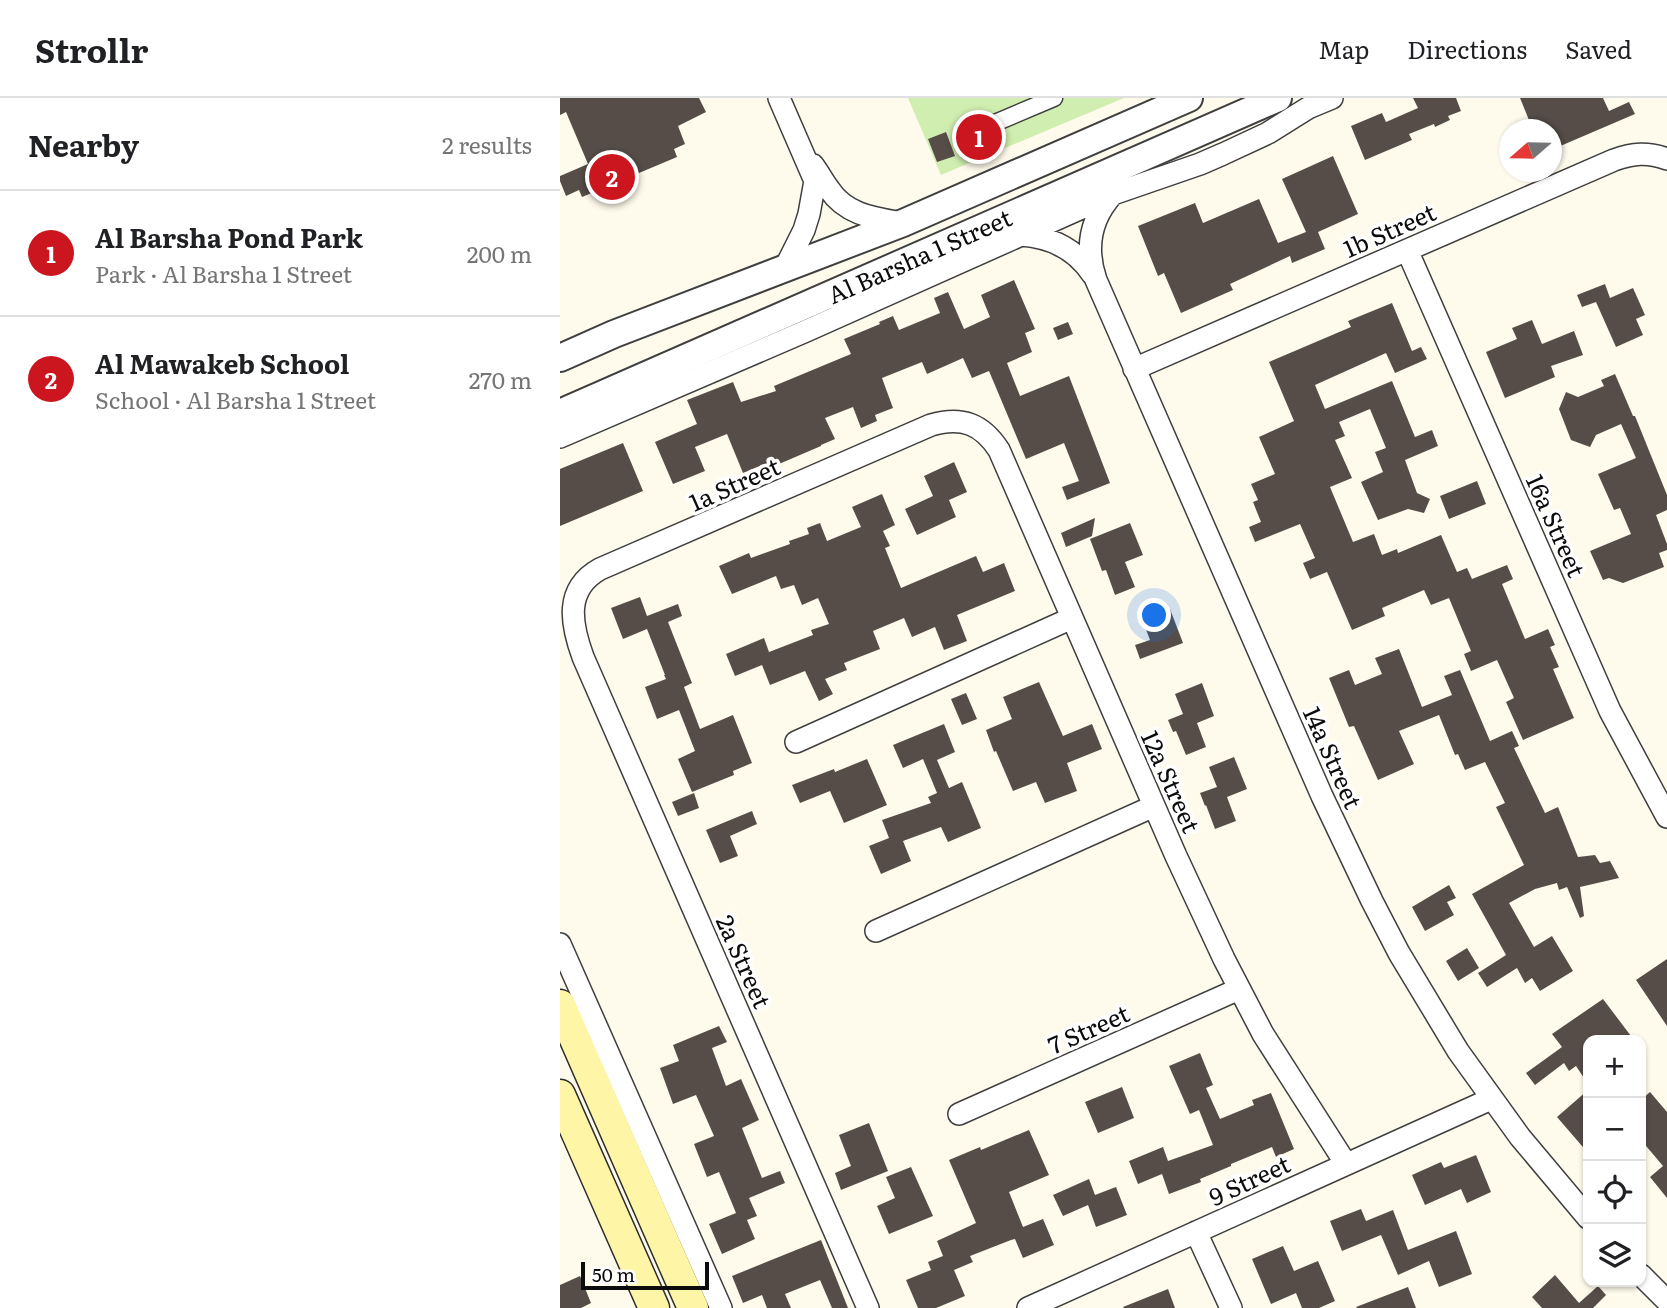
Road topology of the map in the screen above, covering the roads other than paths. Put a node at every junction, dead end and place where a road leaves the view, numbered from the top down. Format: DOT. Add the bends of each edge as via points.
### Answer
graph roads {
  1 [pos="779,98"];
  2 [pos="1054,98"];
  3 [pos="1189,98"];
  4 [pos="1278,98"];
  5 [pos="1332,98"];
  6 [pos="964,136"];
  7 [pos="804,154"];
  8 [pos="1667,159"];
  9 [pos="1113,194"];
  10 [pos="903,223"];
  11 [pos="976,229"];
  12 [pos="1020,235"];
  13 [pos="1407,250"];
  14 [pos="785,268"];
  15 [pos="1096,280"];
  16 [pos="560,358"];
  17 [pos="1134,369"];
  18 [pos="560,412"];
  19 [pos="961,421"];
  20 [pos="560,437"];
  21 [pos="1072,618"];
  22 [pos="576,635"];
  23 [pos="796,742"];
  24 [pos="1154,806"];
  25 [pos="1667,817"];
  26 [pos="876,931"];
  27 [pos="560,944"];
  28 [pos="1239,989"];
  29 [pos="560,1005"];
  30 [pos="560,1095"];
  31 [pos="1491,1099"];
  32 [pos="959,1114"];
  33 [pos="1346,1164"];
  34 [pos="1583,1212"];
  35 [pos="1196,1232"];
  36 [pos="1646,1280"];
  37 [pos="1667,1301"];
  38 [pos="691,1302"];
  39 [pos="654,1308"];
  40 [pos="719,1308"];
  41 [pos="868,1308"];
  42 [pos="1028,1308"];
  43 [pos="1231,1308"];
  1 -- 7 [label="street"];
  2 -- 6 [label="street"];
  3 -- 10 [label="street, Al Barsha 1 Street"];
  4 -- 11 [label="street, Al Barsha 1 Street"];
  5 -- 9 [label="street" via="1223,155"];
  7 -- 10 [label="street" via="845,207"];
  7 -- 14 [label="street" via="815,181 813,198 804,230"];
  8 -- 13 [label="street, 1b Street" via="1642,153 1621,157"];
  9 -- 12 [label="street"];
  9 -- 15 [label="street, 14a Street" via="1098,215 1090,241"];
  10 -- 14 [label="street, Al Barsha 1 Street"];
  11 -- 12 [label="street, 14a Street"];
  11 -- 18 [label="street, Al Barsha 1 Street"];
  12 -- 15 [label="street, 14a Street" via="1059,244 1080,259"];
  12 -- 20 [label="street"];
  13 -- 17 [label="street, 1b Street"];
  13 -- 25 [label="street, 16a Street" via="1605,698"];
  14 -- 16 [label="street, Al Barsha 1 Street"];
  15 -- 17 [label="street, 14a Street"];
  17 -- 31 [label="street, 14a Street" via="1351,860 1399,953"];
  19 -- 21 [label="street, 12a Street" via="979,429 999,450"];
  19 -- 22 [label="street, 1a Street" via="922,428 593,573 574,599"];
  21 -- 23 [label="street"];
  21 -- 24 [label="street, 12a Street"];
  22 -- 41 [label="street, 2a Street"];
  24 -- 26 [label="street"];
  24 -- 28 [label="street, 12a Street"];
  27 -- 40 [label="street"];
  28 -- 32 [label="street, 7 Street"];
  28 -- 33 [label="street, 12a Street"];
  29 -- 38 [label="main road"];
  30 -- 39 [label="main road"];
  31 -- 33 [label="street, 9 Street"];
  31 -- 34 [label="street, 14a Street"];
  33 -- 35 [label="street, 9 Street"];
  35 -- 42 [label="street, 9 Street"];
  35 -- 43 [label="street"];
  36 -- 37 [label="street"];
  38 -- 40 [label="main road"];
}
